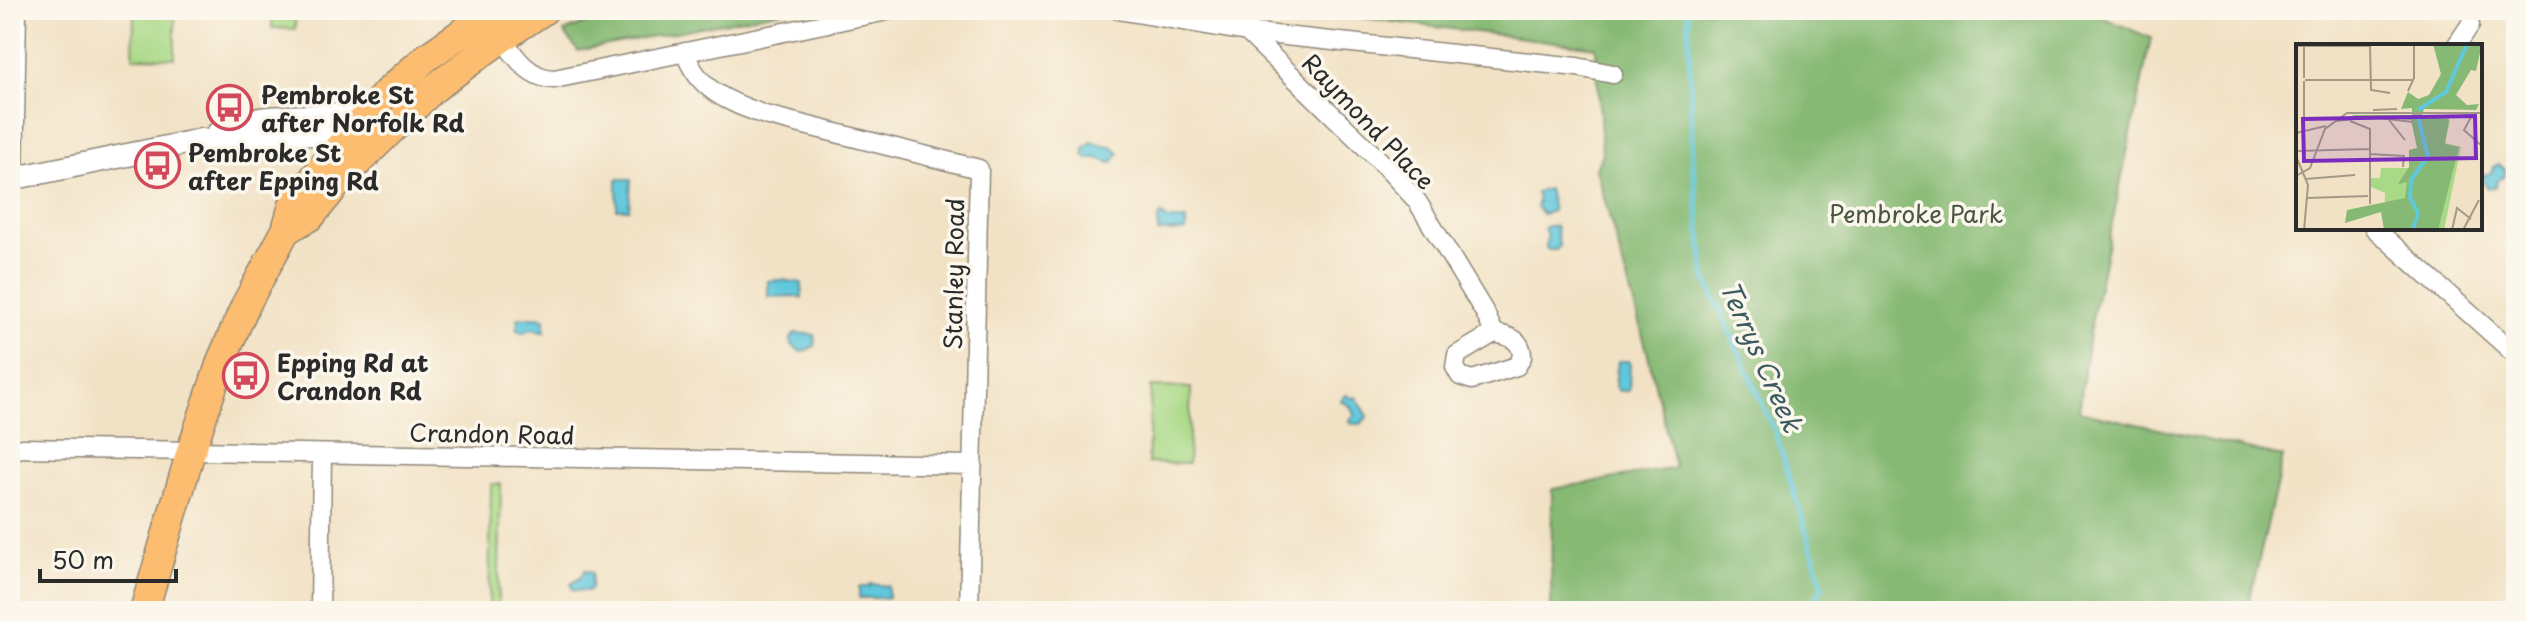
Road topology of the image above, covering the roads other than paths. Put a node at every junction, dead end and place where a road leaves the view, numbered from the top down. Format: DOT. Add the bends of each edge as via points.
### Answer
graph roads {
  1 [pos="15,10"];
  2 [pos="495,10"];
  3 [pos="544,10"];
  4 [pos="892,10"];
  5 [pos="1118,10"];
  6 [pos="2470,25"];
  7 [pos="1247,32"];
  8 [pos="502,38"];
  9 [pos="2457,44"];
  10 [pos="685,52"];
  11 [pos="1613,74"];
  12 [pos="386,93"];
  13 [pos="201,140"];
  14 [pos="344,141"];
  15 [pos="374,146"];
  16 [pos="11,179"];
  17 [pos="286,230"];
  18 [pos="2376,230"];
  19 [pos="1494,333"];
  20 [pos="2516,355"];
  21 [pos="10,451"];
  22 [pos="191,451"];
  23 [pos="322,455"];
  24 [pos="973,465"];
  25 [pos="144,611"];
  26 [pos="320,611"];
  27 [pos="969,611"];
  1 -- 16 [label="street"];
  2 -- 12 [label="main road"];
  3 -- 8 [label="main road"];
  4 -- 10 [label="street"];
  5 -- 7 [label="street"];
  6 -- 9 [label="street"];
  7 -- 11 [label="street"];
  7 -- 19 [label="street, Raymond Place" via="1417,201"];
  8 -- 10 [label="street" via="523,65 546,79"];
  8 -- 15 [label="main road" via="433,89"];
  10 -- 24 [label="street, Stanley Road" via="697,78 737,104 979,169"];
  12 -- 13 [label="street" via="367,108 348,113 247,121"];
  12 -- 14 [label="main road"];
  13 -- 14 [label="street" via="299,132"];
  13 -- 16 [label="street"];
  14 -- 15 [label="street"];
  14 -- 17 [label="main road" via="293,205"];
  15 -- 17 [label="main road" via="311,216"];
  17 -- 22 [label="main road" via="222,359"];
  18 -- 20 [label="street"];
  21 -- 22 [label="street, Crandon Road"];
  22 -- 23 [label="street, Crandon Road"];
  22 -- 25 [label="main road"];
  23 -- 24 [label="street, Crandon Road"];
  23 -- 26 [label="street"];
  24 -- 27 [label="street, Stanley Road"];
}
